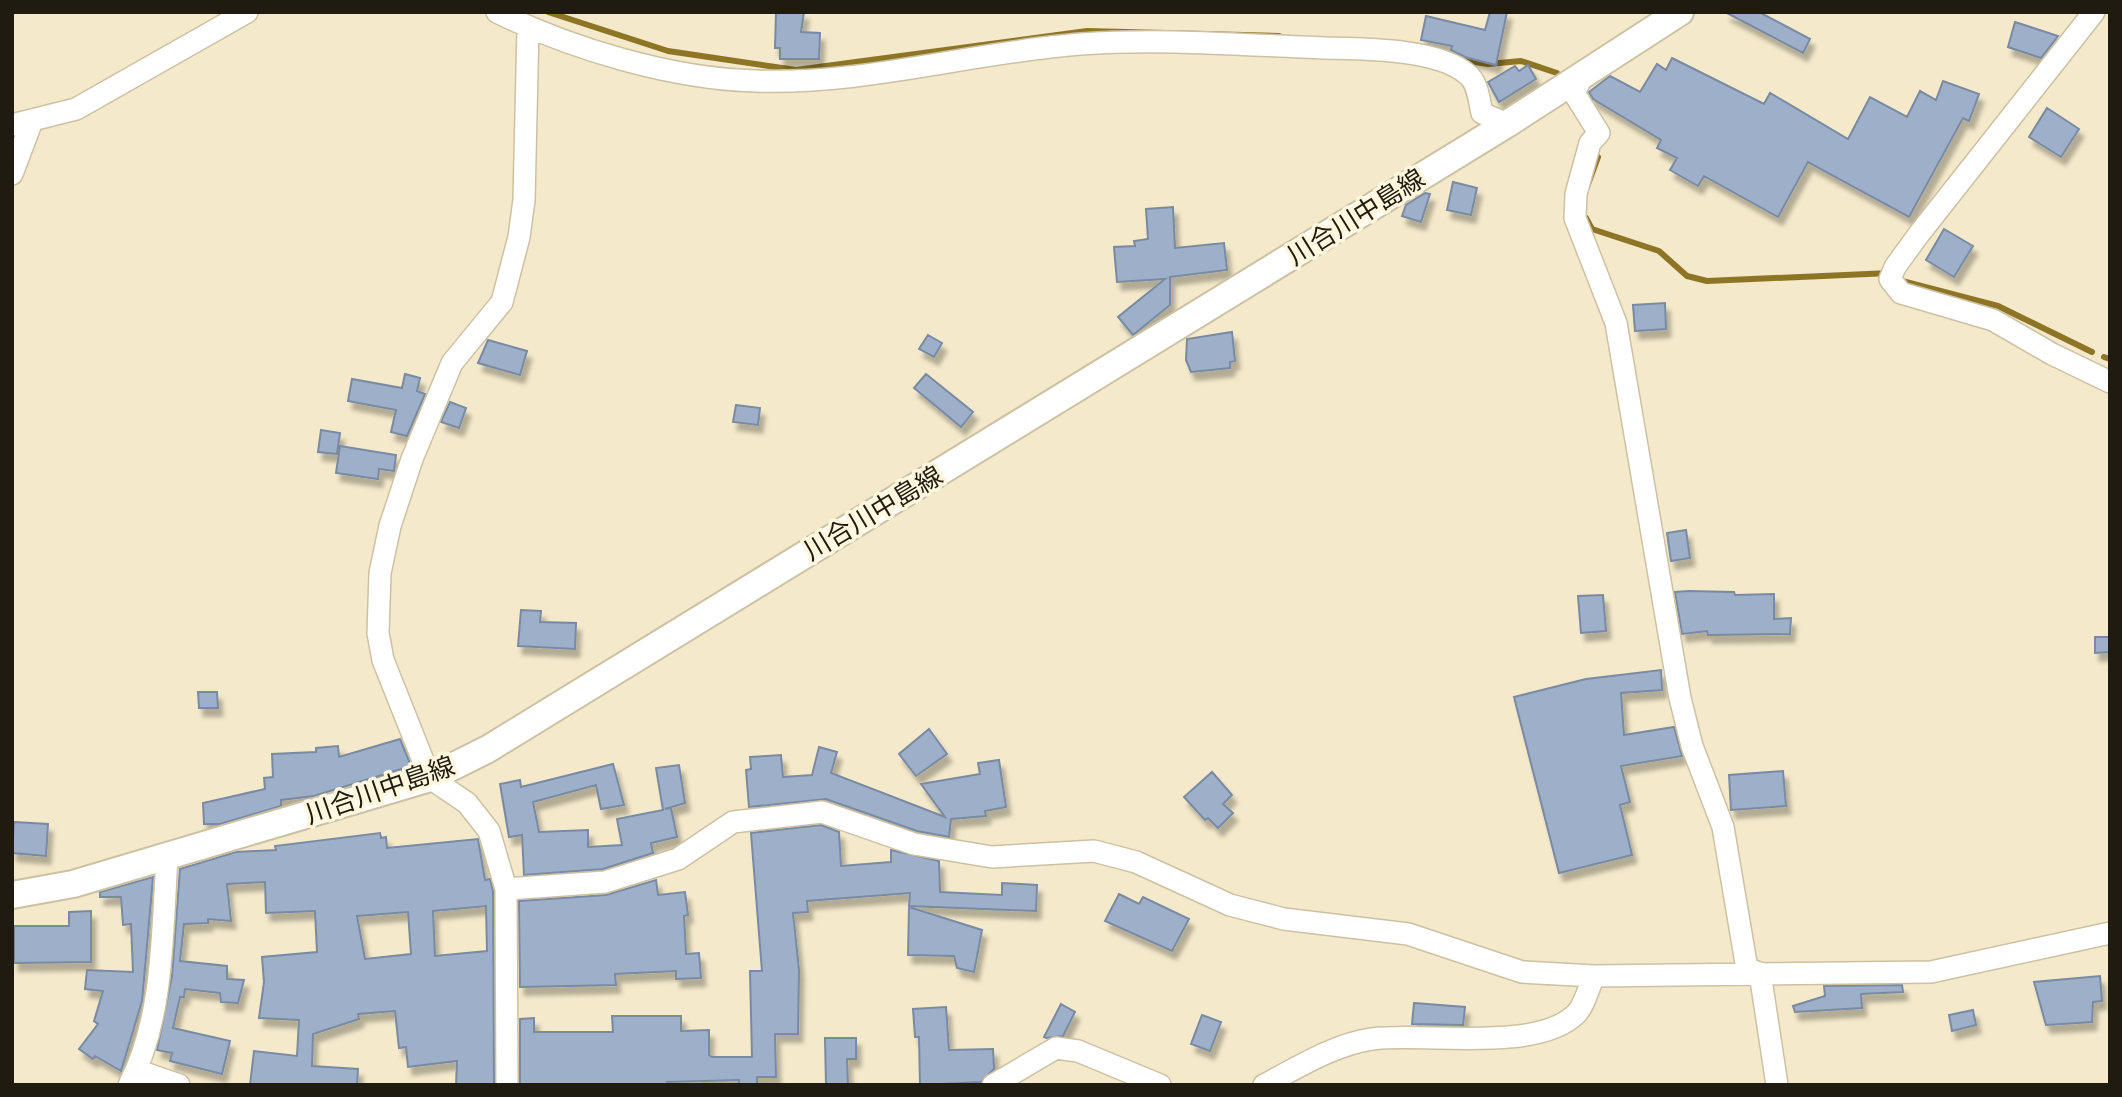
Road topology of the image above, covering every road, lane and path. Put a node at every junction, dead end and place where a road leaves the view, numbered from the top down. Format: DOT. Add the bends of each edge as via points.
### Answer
graph roads {
  1 [pos="247,12"];
  2 [pos="497,12"];
  3 [pos="1680,12"];
  4 [pos="2094,12"];
  5 [pos="528,28"];
  6 [pos="1583,75"];
  7 [pos="22,123"];
  8 [pos="1507,124"];
  9 [pos="12,174"];
  10 [pos="2110,382"];
  11 [pos="430,779"];
  12 [pos="167,858"];
  13 [pos="506,889"];
  14 [pos="12,895"];
  15 [pos="2110,933"];
  16 [pos="1760,973"];
  17 [pos="1594,976"];
  18 [pos="132,1078"];
  19 [pos="179,1085"];
  20 [pos="507,1085"];
  21 [pos="993,1085"];
  22 [pos="1160,1085"];
  23 [pos="1264,1085"];
  24 [pos="1777,1085"];
  1 -- 7 [label="street" via="76,109"];
  2 -- 5 [label="street"];
  3 -- 6 [label="main road, 川合川中島線"];
  4 -- 10 [label="street" via="1890,279 1901,293 1993,320"];
  5 -- 8 [label="street" via="640,63 753,81 804,82 1082,44 1374,50 1440,59 1468,74 1482,113"];
  5 -- 11 [label="street" via="524,200 502,302 452,363 408,470 380,573 378,633 383,660"];
  6 -- 8 [label="main road, 川合川中島線"];
  6 -- 16 [label="street" via="1574,93 1599,133 1590,144 1576,194 1575,218 1616,323 1680,698 1692,746 1723,827 1746,968"];
  7 -- 9 [label="street"];
  8 -- 11 [label="main road, 川合川中島線" via="500,742"];
  11 -- 12 [label="main road, 川合川中島線"];
  11 -- 13 [label="street" via="467,803 489,831"];
  12 -- 14 [label="main road, 川合川中島線"];
  12 -- 18 [label="street" via="160,966 142,1059"];
  13 -- 17 [label="street" via="605,883 678,859 733,822 822,812 914,844 992,856 1094,851 1136,862 1230,905 1284,919 1408,934 1522,972"];
  13 -- 20 [label="street"];
  15 -- 16 [label="street" via="1931,972"];
  16 -- 17 [label="street"];
  16 -- 24 [label="street"];
  17 -- 23 [label="street" via="1576,1014 1551,1027 1520,1037 1370,1039"];
  18 -- 19 [label="street"];
  21 -- 22 [label="street" via="1055,1048 1078,1051"];
}
